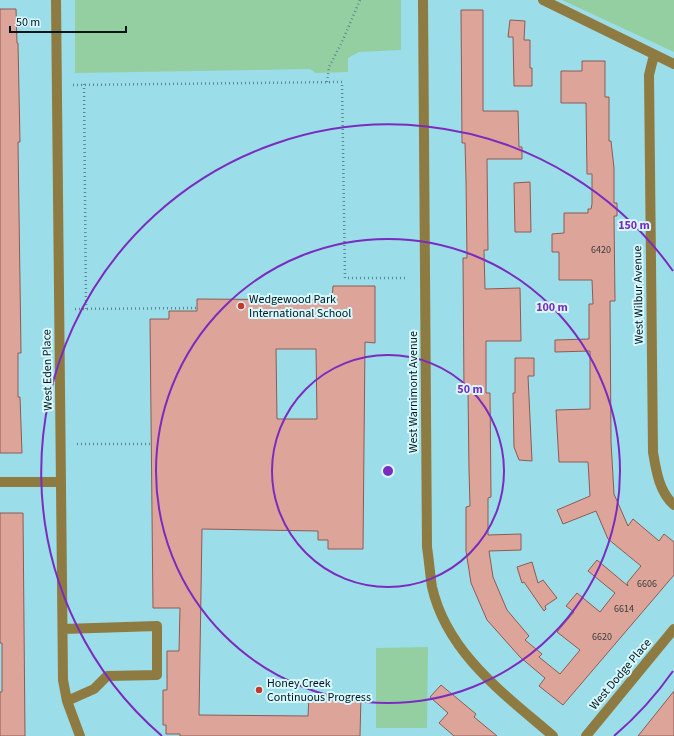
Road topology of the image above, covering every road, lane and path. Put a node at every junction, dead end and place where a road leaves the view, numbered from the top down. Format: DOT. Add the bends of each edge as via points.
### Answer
graph roads {
  1 [pos="56,0"];
  2 [pos="360,0"];
  3 [pos="423,0"];
  4 [pos="543,0"];
  5 [pos="654,55"];
  6 [pos="674,64"];
  7 [pos="327,82"];
  8 [pos="73,84"];
  9 [pos="84,84"];
  10 [pos="407,278"];
  11 [pos="197,308"];
  12 [pos="75,309"];
  13 [pos="86,309"];
  14 [pos="77,444"];
  15 [pos="151,444"];
  16 [pos="0,482"];
  17 [pos="61,482"];
  18 [pos="674,504"];
  19 [pos="63,629"];
  20 [pos="674,629"];
  21 [pos="67,701"];
  22 [pos="80,736"];
  23 [pos="553,736"];
  24 [pos="586,736"];
  1 -- 17 [label="street, West Eden Place"];
  2 -- 7 [label="path" via="329,68"];
  3 -- 23 [label="street, West Warnimont Avenue" via="427,547 432,587 441,612 468,659"];
  4 -- 5 [label="street"];
  5 -- 6 [label="street"];
  5 -- 18 [label="street, West Wilbur Avenue" via="649,75 653,452 658,478 669,500"];
  7 -- 9 [label="path"];
  7 -- 10 [label="path" via="342,82 345,278"];
  8 -- 9 [label="path"];
  9 -- 13 [label="path"];
  11 -- 13 [label="path"];
  12 -- 13 [label="path"];
  14 -- 15 [label="path"];
  16 -- 17 [label="street"];
  17 -- 19 [label="street, West Eden Place"];
  19 -- 21 [label="street, West Eden Place" via="63,680"];
  19 -- 21 [label="street" via="157,626 157,674 107,676 94,689"];
  20 -- 24 [label="street, West Dodge Place"];
  21 -- 22 [label="street, West Eden Place"];
}
